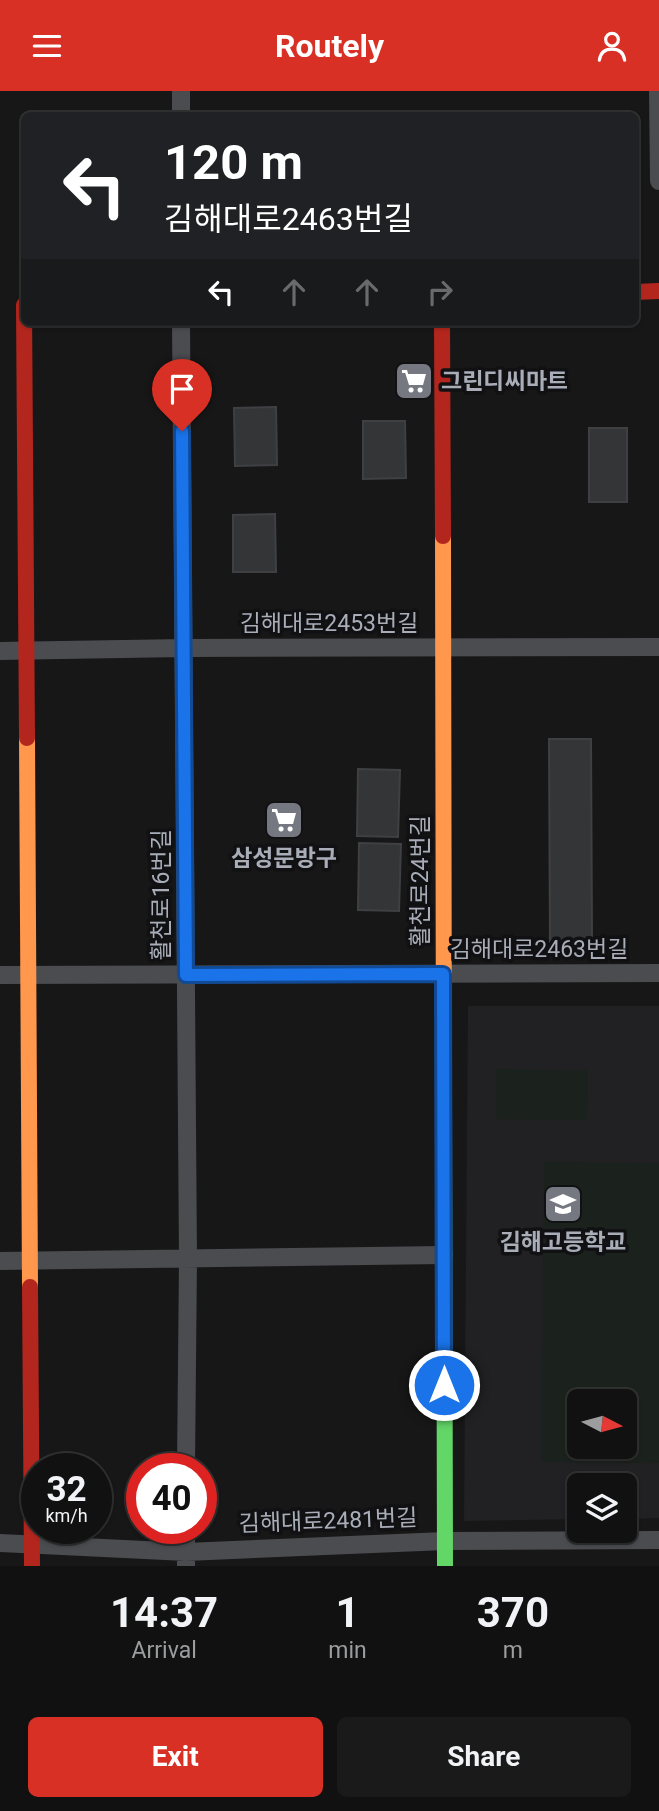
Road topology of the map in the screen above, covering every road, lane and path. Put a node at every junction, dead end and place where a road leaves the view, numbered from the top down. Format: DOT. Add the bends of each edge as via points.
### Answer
graph roads {
  1 [pos="181,91"];
  2 [pos="658,91"];
  3 [pos="181,112"];
  4 [pos="659,181"];
  5 [pos="659,291"];
  6 [pos="639,292"];
  7 [pos="20,306"];
  8 [pos="181,326"];
  9 [pos="442,326"];
  10 [pos="443,647"];
  11 [pos="659,647"];
  12 [pos="184,648"];
  13 [pos="26,650"];
  14 [pos="0,651"];
  15 [pos="659,973"];
  16 [pos="443,974"];
  17 [pos="0,975"];
  18 [pos="29,975"];
  19 [pos="186,975"];
  20 [pos="444,1255"];
  21 [pos="188,1259"];
  22 [pos="0,1261"];
  23 [pos="30,1261"];
  24 [pos="31,1453"];
  25 [pos="186,1453"];
  26 [pos="659,1539"];
  27 [pos="445,1541"];
  28 [pos="0,1543"];
  29 [pos="21,1543"];
  30 [pos="32,1544"];
  31 [pos="42,1544"];
  32 [pos="186,1559"];
  33 [pos="32,1566"];
  34 [pos="445,1566"];
  1 -- 3 [label="street"];
  2 -- 4 [label="street"];
  5 -- 6 [label="street"];
  7 -- 13 [label="street"];
  8 -- 12 [label="street, 활천로16번길"];
  9 -- 10 [label="street, 활천로24번길"];
  10 -- 11 [label="street, 김해대로2453번길"];
  10 -- 12 [label="street, 김해대로2453번길"];
  10 -- 16 [label="street, 활천로24번길"];
  12 -- 13 [label="street, 김해대로2453번길"];
  12 -- 19 [label="street, 활천로16번길"];
  13 -- 14 [label="street, 김해대로2453번길"];
  13 -- 18 [label="street"];
  15 -- 16 [label="street, 김해대로2463번길"];
  16 -- 19 [label="street, 김해대로2463번길"];
  16 -- 20 [label="street, 활천로24번길"];
  17 -- 18 [label="street, 김해대로2463번길"];
  18 -- 19 [label="street, 김해대로2463번길"];
  18 -- 23 [label="street"];
  19 -- 21 [label="street, 활천로16번길"];
  20 -- 21 [label="street"];
  20 -- 27 [label="street, 활천로24번길"];
  21 -- 23 [label="street"];
  21 -- 25 [label="street, 활천로16번길"];
  22 -- 23 [label="street"];
  23 -- 24 [label="street"];
  26 -- 27 [label="street, 김해대로2481번길"];
  27 -- 32 [label="street, 김해대로2481번길"];
  27 -- 34 [label="street, 활천로24번길"];
  28 -- 29 [label="street, 김해대로2481번길"];
  30 -- 33 [label="street"];
  31 -- 32 [label="street, 김해대로2481번길"];
}
